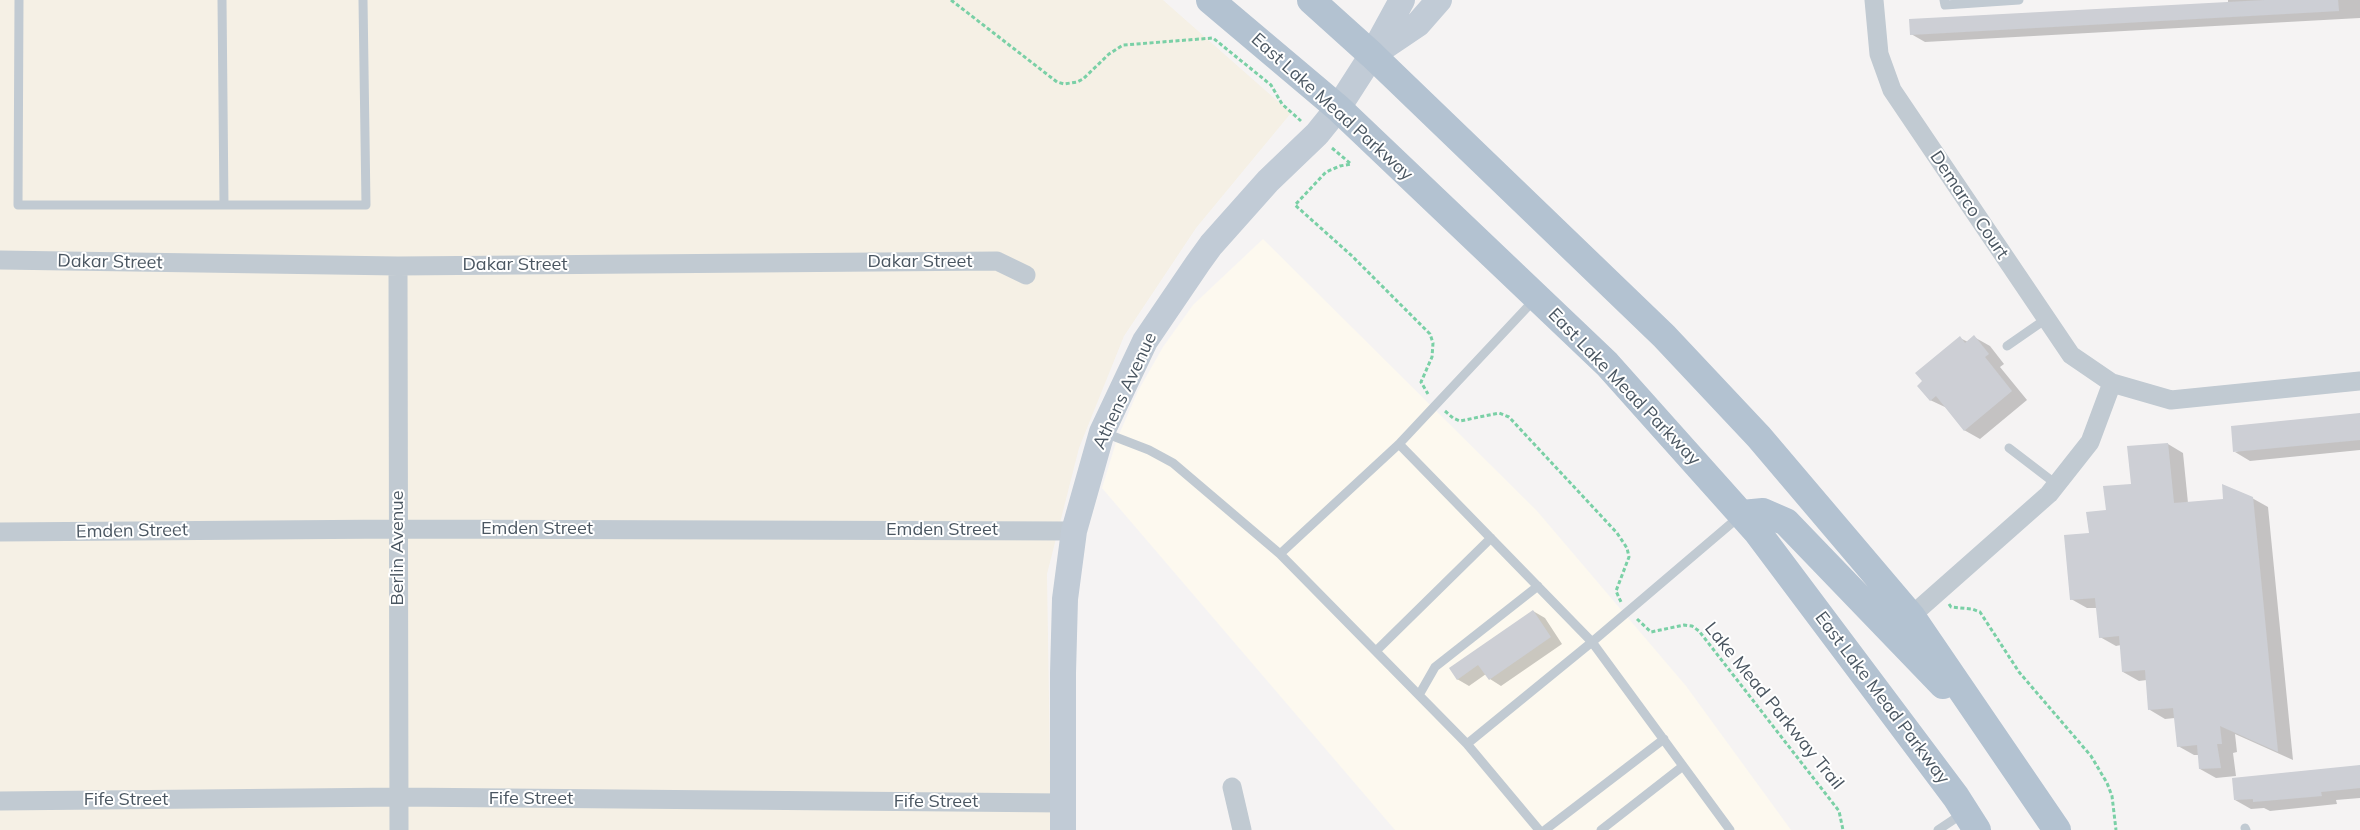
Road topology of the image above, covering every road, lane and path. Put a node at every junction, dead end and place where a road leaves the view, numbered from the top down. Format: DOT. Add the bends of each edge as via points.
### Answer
graph roads {
  1 [pos="18,0"];
  2 [pos="222,0"];
  3 [pos="363,0"];
  4 [pos="950,0"];
  5 [pos="1210,0"];
  6 [pos="1311,0"];
  7 [pos="1402,0"];
  8 [pos="1439,0"];
  9 [pos="1874,0"];
  10 [pos="1944,0"];
  11 [pos="2019,0"];
  12 [pos="1372,55"];
  13 [pos="1338,108"];
  14 [pos="1316,134"];
  15 [pos="224,205"];
  16 [pos="0,260"];
  17 [pos="398,266"];
  18 [pos="1026,276"];
  19 [pos="1536,297"];
  20 [pos="2046,319"];
  21 [pos="2007,346"];
  22 [pos="2360,381"];
  23 [pos="2112,383"];
  24 [pos="1437,403"];
  25 [pos="1102,432"];
  26 [pos="1399,444"];
  27 [pos="2009,448"];
  28 [pos="2056,484"];
  29 [pos="1742,514"];
  30 [pos="398,528"];
  31 [pos="1074,531"];
  32 [pos="0,532"];
  33 [pos="1491,538"];
  34 [pos="1280,554"];
  35 [pos="1538,586"];
  36 [pos="1939,592"];
  37 [pos="1629,610"];
  38 [pos="1912,616"];
  39 [pos="1592,642"];
  40 [pos="1376,651"];
  41 [pos="1419,695"];
  42 [pos="1664,739"];
  43 [pos="1467,744"];
  44 [pos="2000,744"];
  45 [pos="1683,766"];
  46 [pos="1232,786"];
  47 [pos="399,798"];
  48 [pos="0,801"];
  49 [pos="1062,803"];
  50 [pos="1971,821"];
  51 [pos="399,830"];
  52 [pos="1062,830"];
  53 [pos="1242,830"];
  54 [pos="1539,830"];
  55 [pos="1545,830"];
  56 [pos="1601,830"];
  57 [pos="1730,830"];
  58 [pos="1843,830"];
  59 [pos="1938,830"];
  60 [pos="2057,830"];
  61 [pos="2116,830"];
  1 -- 15 [label="lane" via="18,205"];
  2 -- 15 [label="lane"];
  3 -- 15 [label="lane" via="366,205"];
  4 -- 14 [label="path, Lake Mead Parkway Trail" via="1057,82 1064,84 1083,79 1108,54 1124,46 1213,38 1271,85 1282,104"];
  5 -- 13 [label="main road, East Lake Mead Parkway"];
  6 -- 12 [label="main road"];
  7 -- 12 [label="street, Athens Avenue"];
  8 -- 12 [label="street" via="1418,24"];
  9 -- 20 [label="street, Demarco Court" via="1879,54 1892,90"];
  10 -- 11 [label="lane" via="1945,5"];
  12 -- 13 [label="street, Athens Avenue"];
  12 -- 38 [label="main road" via="1664,336 1759,437"];
  13 -- 14 [label="street, Athens Avenue"];
  13 -- 19 [label="main road, East Lake Mead Parkway"];
  14 -- 24 [label="path, Lake Mead Parkway Trail" via="1351,164 1326,172 1295,205 1425,328 1432,338 1433,350 1421,385"];
  14 -- 25 [label="street, Athens Avenue" via="1268,181 1211,245 1145,341"];
  16 -- 17 [label="street, Dakar Street"];
  17 -- 18 [label="street, Dakar Street" via="997,261"];
  17 -- 30 [label="street, Berlin Avenue"];
  19 -- 24 [label="lane"];
  19 -- 29 [label="main road, East Lake Mead Parkway" via="1607,364"];
  20 -- 21 [label="lane"];
  20 -- 23 [label="street, Demarco Court" via="2070,355"];
  22 -- 23 [label="street, Demarco Court" via="2171,400"];
  23 -- 28 [label="street" via="2090,442"];
  24 -- 26 [label="lane"];
  24 -- 37 [label="path, Lake Mead Parkway Trail" via="1456,420 1499,413 1515,423 1625,543 1628,562 1616,591 1617,597"];
  25 -- 31 [label="street, Athens Avenue"];
  25 -- 34 [label="lane" via="1173,463"];
  26 -- 33 [label="lane"];
  26 -- 34 [label="lane"];
  27 -- 28 [label="lane"];
  28 -- 36 [label="street" via="2049,494"];
  29 -- 37 [label="lane"];
  29 -- 44 [label="main road" via="1763,512 1786,522"];
  29 -- 50 [label="main road, East Lake Mead Parkway"];
  30 -- 31 [label="street, Emden Street"];
  30 -- 32 [label="street, Emden Street"];
  30 -- 47 [label="street, Berlin Avenue"];
  31 -- 49 [label="street, Athens Avenue" via="1062,673"];
  33 -- 35 [label="lane"];
  33 -- 40 [label="lane"];
  34 -- 40 [label="lane"];
  35 -- 39 [label="lane"];
  35 -- 41 [label="lane" via="1435,667"];
  36 -- 38 [label="street"];
  36 -- 61 [label="path" via="1951,607 1980,612 2019,672 2091,756 2112,796"];
  37 -- 39 [label="lane"];
  37 -- 58 [label="path, Lake Mead Parkway Trail" via="1651,632 1684,625 1699,632 1839,810"];
  38 -- 44 [label="main road"];
  39 -- 42 [label="lane"];
  39 -- 43 [label="lane"];
  40 -- 41 [label="lane"];
  41 -- 43 [label="lane"];
  42 -- 45 [label="lane"];
  42 -- 55 [label="lane"];
  43 -- 54 [label="lane"];
  44 -- 60 [label="main road"];
  45 -- 56 [label="lane"];
  45 -- 57 [label="lane"];
  46 -- 53 [label="street"];
  47 -- 48 [label="street, Fife Street"];
  47 -- 49 [label="street, Fife Street"];
  47 -- 51 [label="street, Berlin Avenue"];
  49 -- 52 [label="street, Athens Avenue"];
  50 -- 59 [label="lane"];
}
